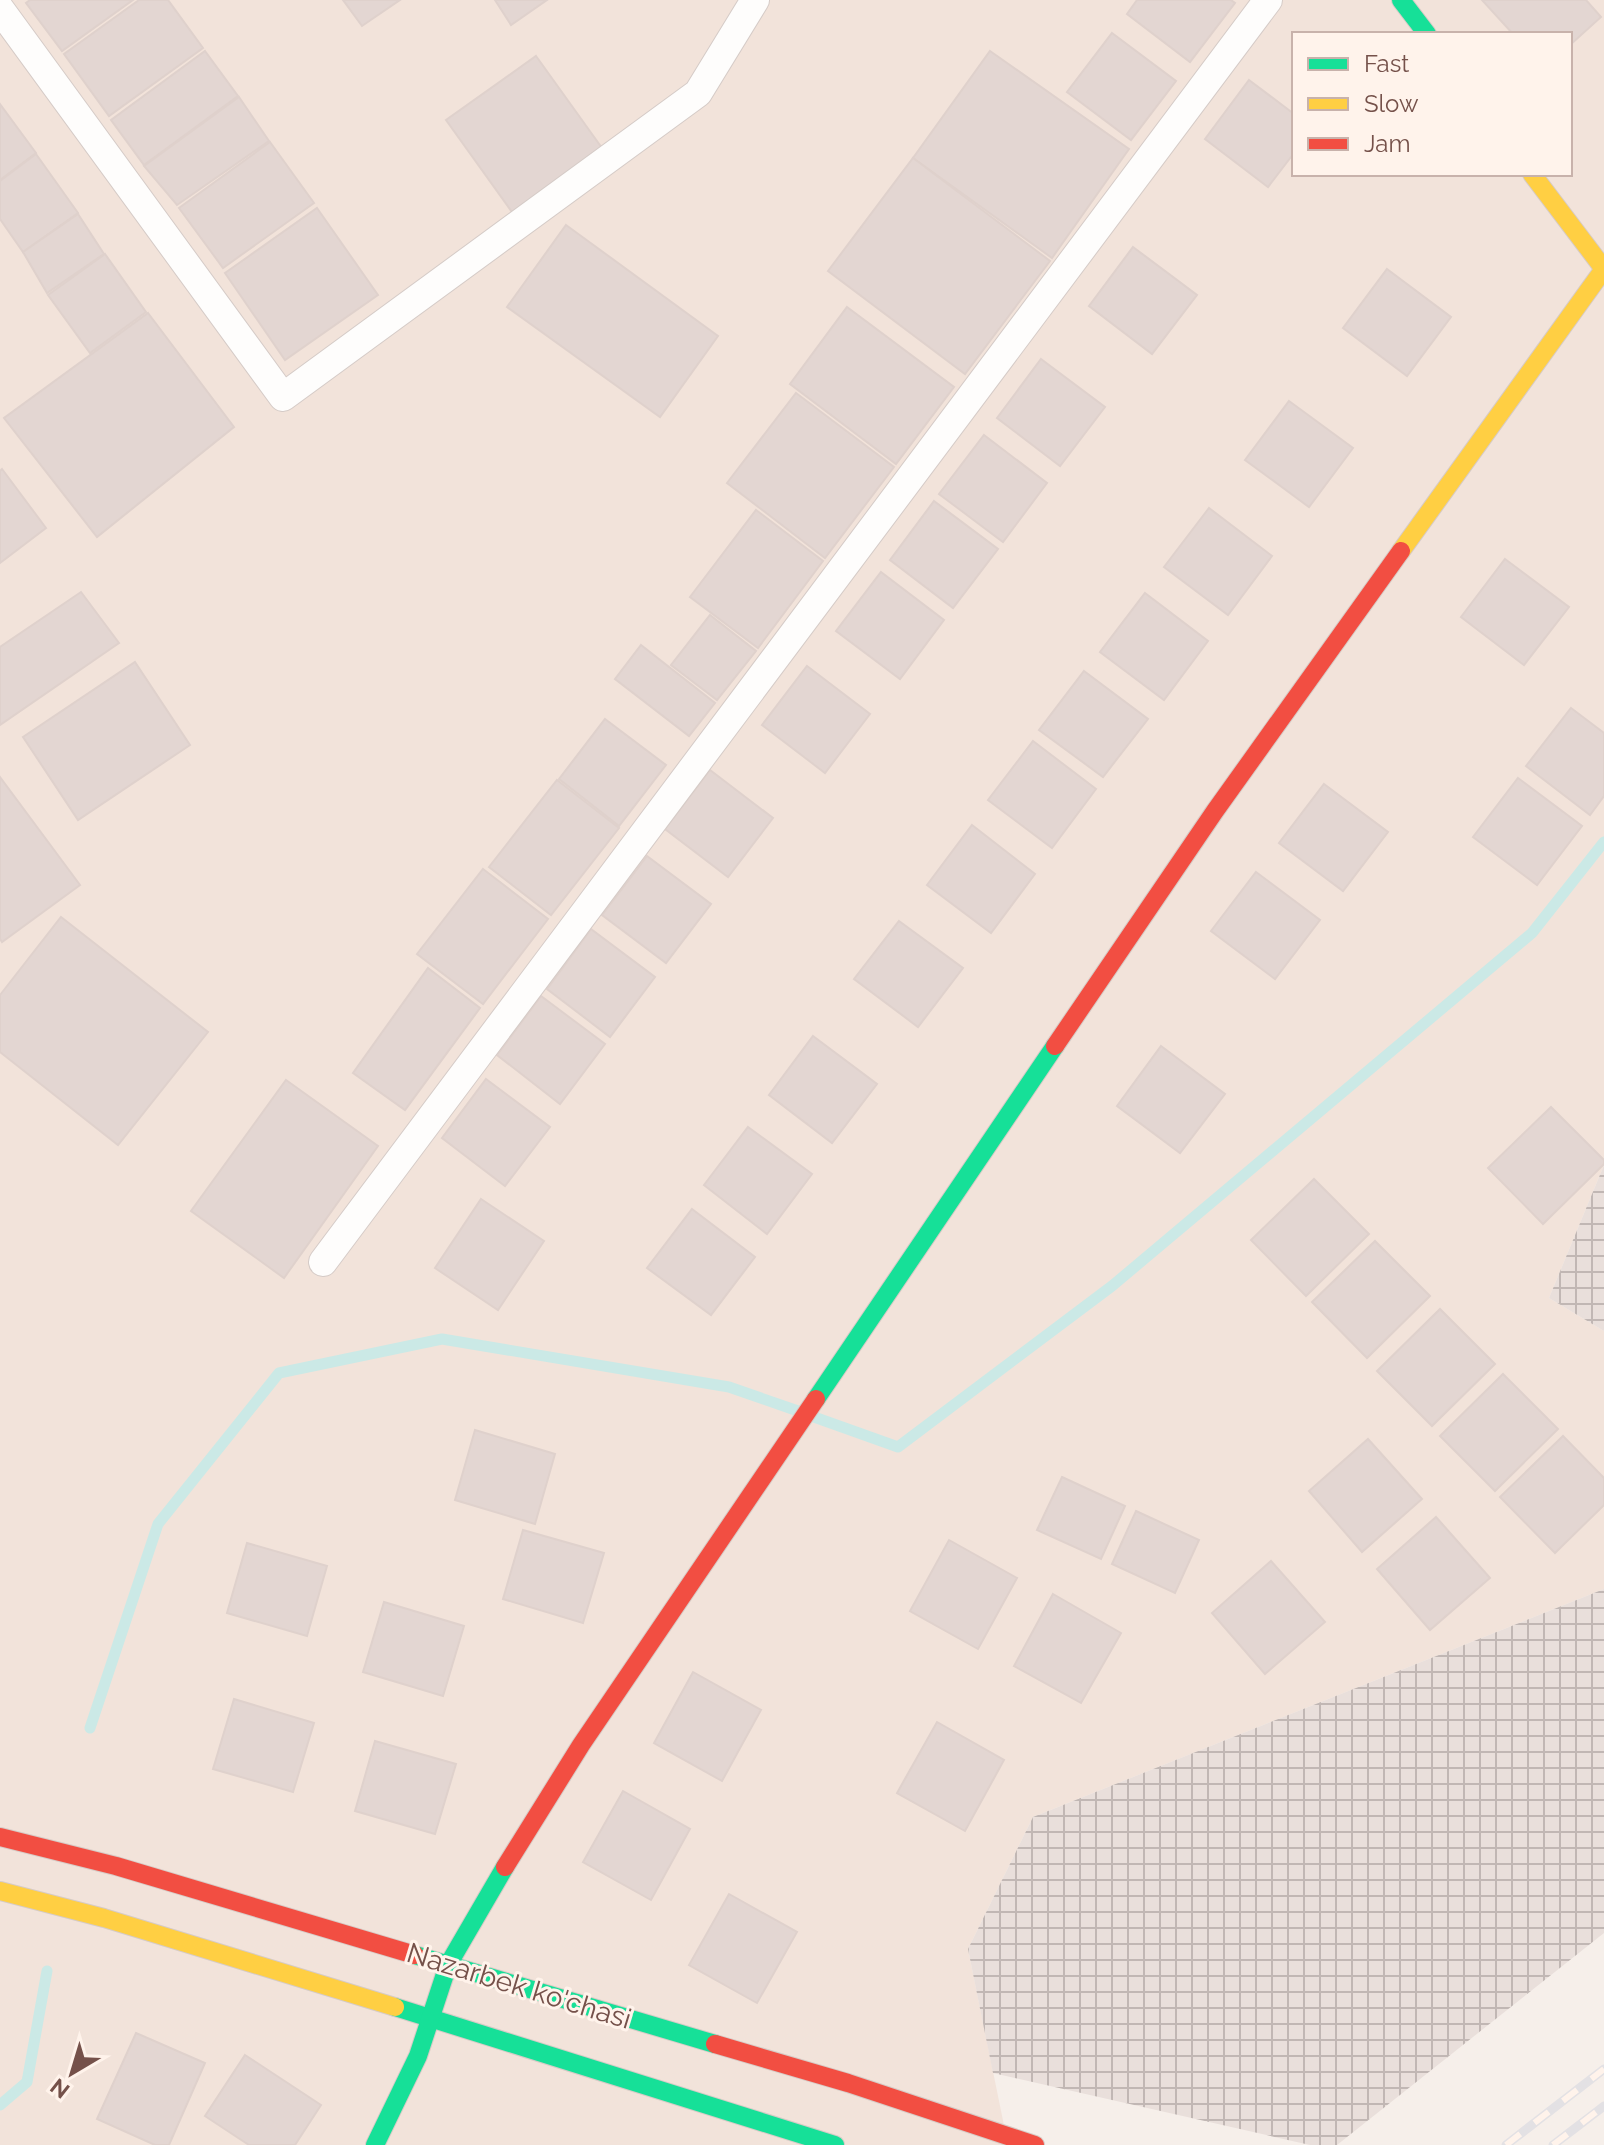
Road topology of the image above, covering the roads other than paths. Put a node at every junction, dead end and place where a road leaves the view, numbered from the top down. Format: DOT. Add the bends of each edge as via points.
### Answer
graph roads {
  1 [pos="755,0"];
  2 [pos="1268,0"];
  3 [pos="1401,0"];
  4 [pos="0,9"];
  5 [pos="1425,32"];
  6 [pos="1534,176"];
  7 [pos="1604,269"];
  8 [pos="323,1262"];
  9 [pos="0,1837"];
  10 [pos="0,1891"];
  11 [pos="448,1965"];
  12 [pos="432,2018"];
  13 [pos="375,2145"];
  14 [pos="835,2145"];
  15 [pos="1035,2145"];
  1 -- 4 [label="street" via="698,93 283,397"];
  2 -- 8 [label="street"];
  3 -- 5 [label="main road"];
  6 -- 7 [label="main road"];
  7 -- 11 [label="main road" via="1215,811 581,1745"];
  9 -- 11 [label="main road, Nazarbek ko'chasi"];
  10 -- 12 [label="main road, Nazarbek ko'chasi"];
  11 -- 12 [label="main road"];
  11 -- 15 [label="main road, Nazarbek ko'chasi" via="848,2083"];
  12 -- 13 [label="main road"];
  12 -- 14 [label="main road, Nazarbek ko'chasi"];
}
